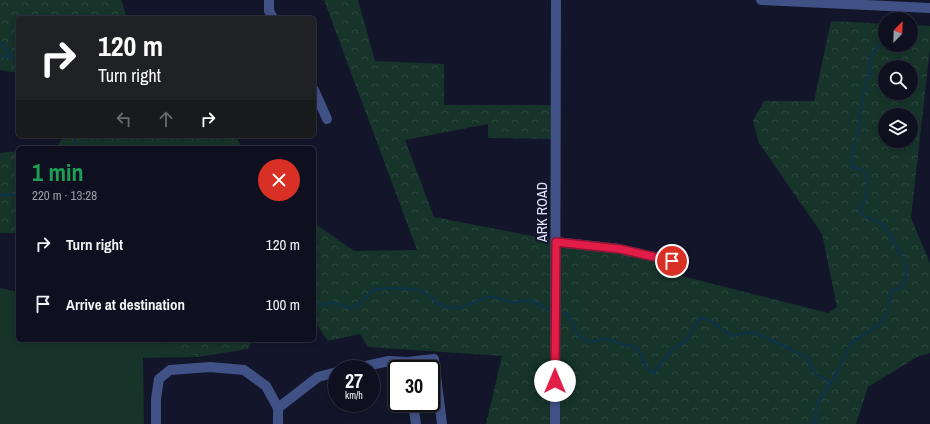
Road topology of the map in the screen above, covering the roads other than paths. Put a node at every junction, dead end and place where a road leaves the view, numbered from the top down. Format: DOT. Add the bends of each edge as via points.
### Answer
graph roads {
  1 [pos="269,0"];
  2 [pos="556,0"];
  3 [pos="761,0"];
  4 [pos="930,8"];
  5 [pos="271,16"];
  6 [pos="316,94"];
  7 [pos="327,119"];
  8 [pos="556,242"];
  9 [pos="672,261"];
  10 [pos="328,374"];
  11 [pos="278,408"];
  12 [pos="440,408"];
  13 [pos="414,412"];
  14 [pos="156,424"];
  15 [pos="278,424"];
  16 [pos="416,424"];
  17 [pos="442,424"];
  18 [pos="555,424"];
  1 -- 5 [label="street"];
  2 -- 8 [label="street, ARK ROAD"];
  3 -- 4 [label="street"];
  6 -- 7 [label="street"];
  8 -- 9 [label="street" via="620,249"];
  8 -- 18 [label="street, ARK ROAD"];
  10 -- 11 [label="street" via="318,377"];
  11 -- 14 [label="street" via="266,386 244,370 210,367 170,370 159,379"];
  11 -- 15 [label="street"];
  12 -- 17 [label="street"];
  13 -- 16 [label="street"];
}
